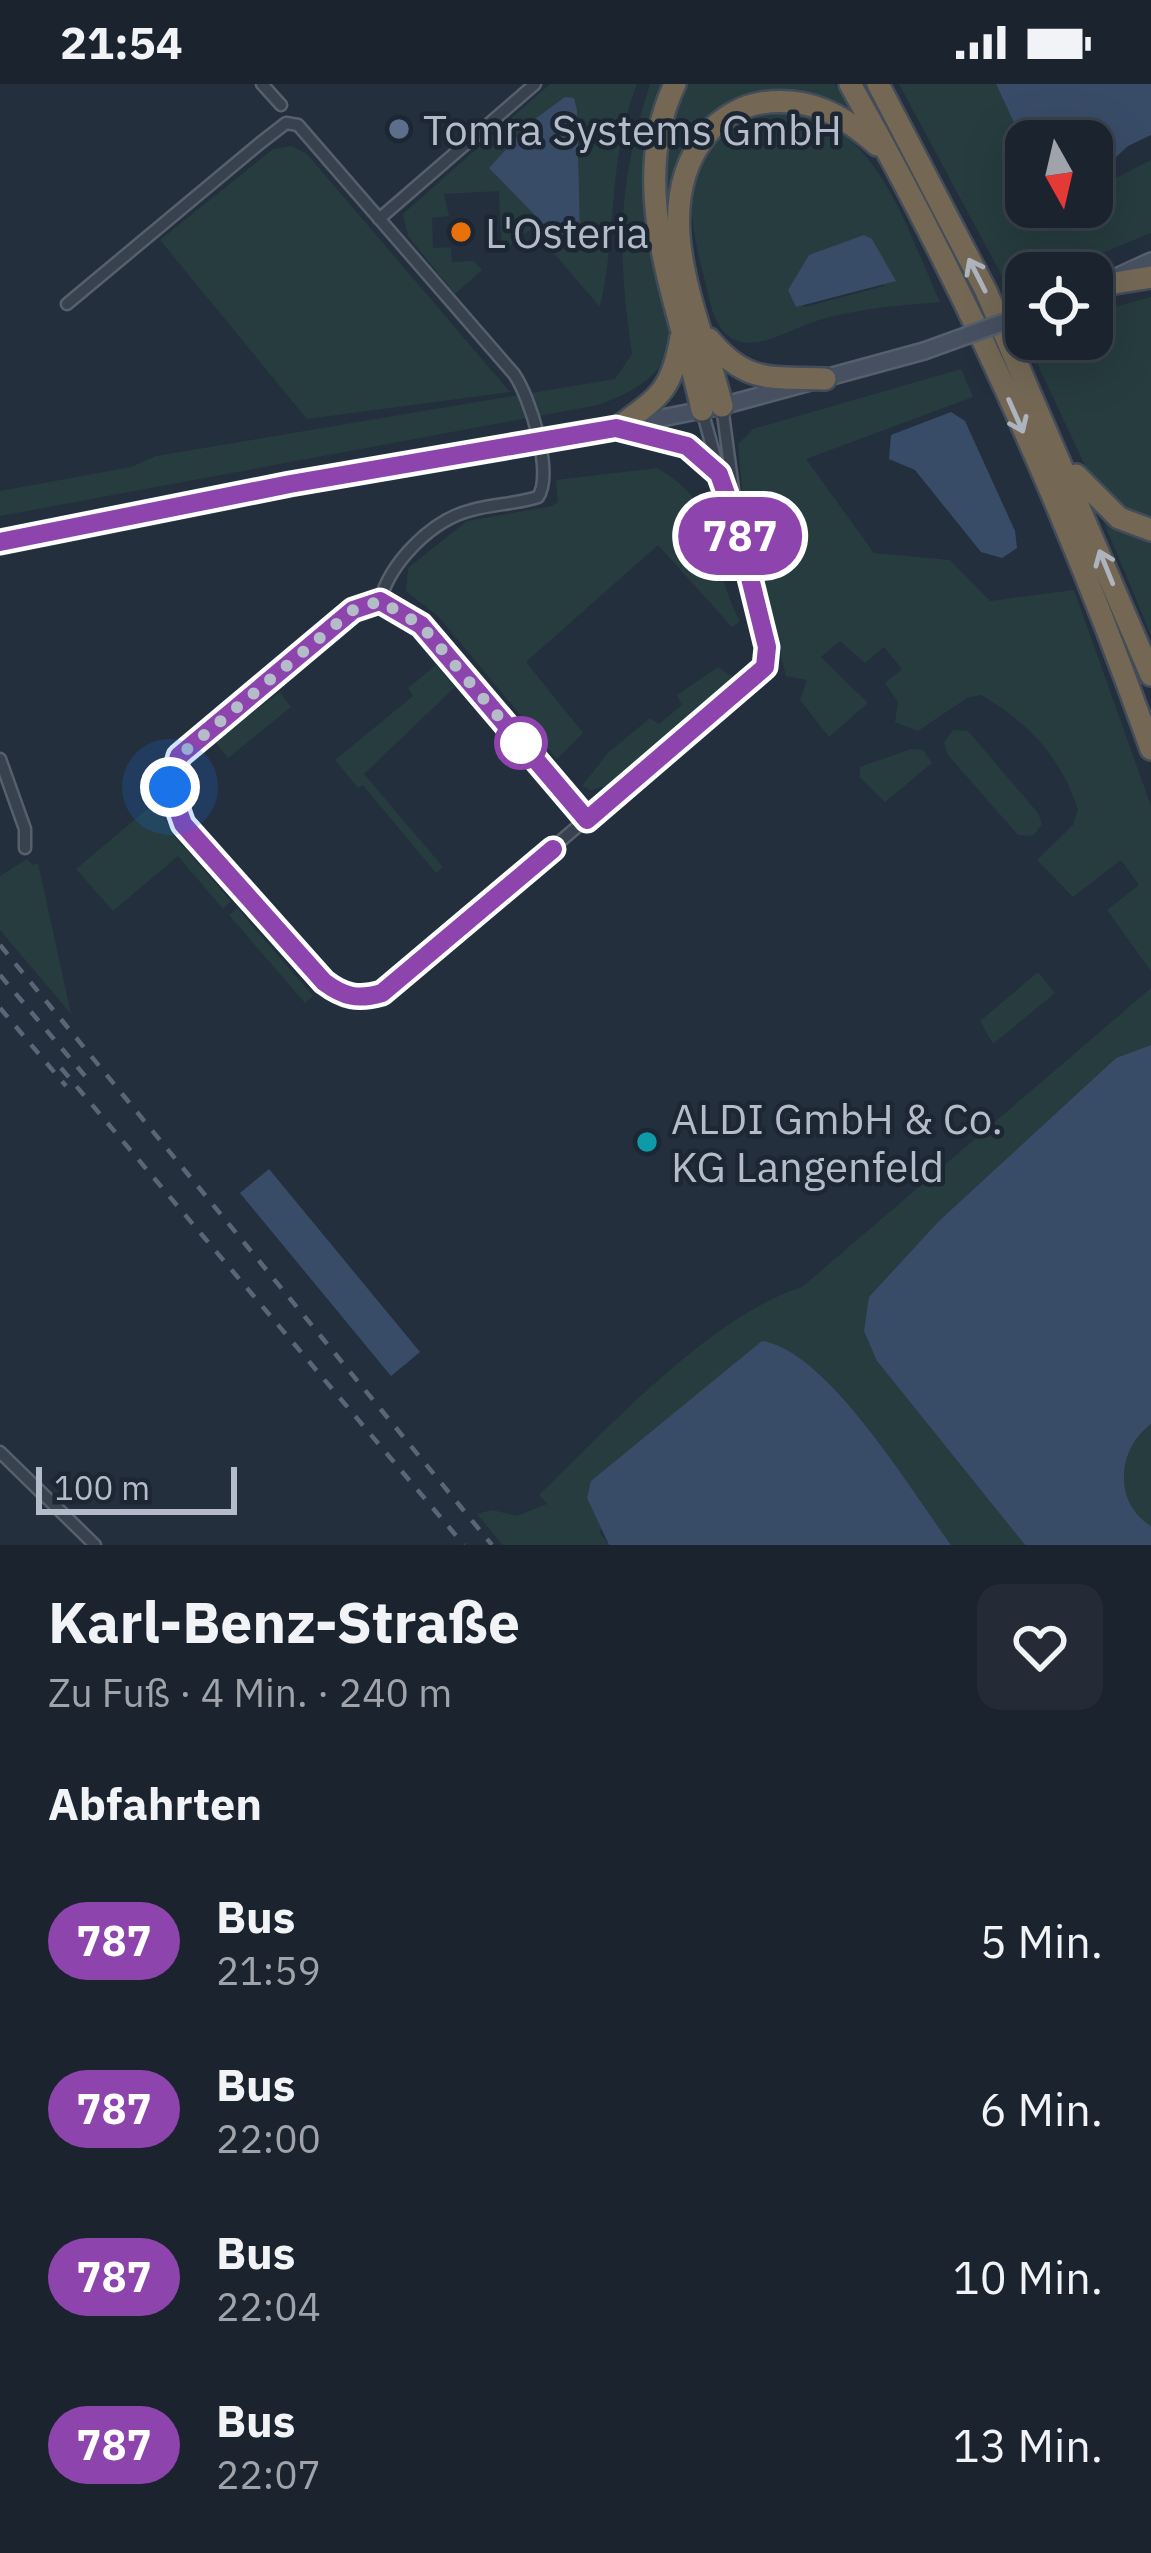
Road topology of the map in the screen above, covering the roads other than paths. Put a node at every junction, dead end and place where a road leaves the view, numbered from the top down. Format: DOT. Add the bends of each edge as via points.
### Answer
graph roads {
  1 [pos="262,84"];
  2 [pos="536,84"];
  3 [pos="675,84"];
  4 [pos="850,84"];
  5 [pos="878,84"];
  6 [pos="281,105"];
  7 [pos="892,159"];
  8 [pos="380,219"];
  9 [pos="1151,261"];
  10 [pos="1151,277"];
  11 [pos="1113,278"];
  12 [pos="1113,284"];
  13 [pos="67,304"];
  14 [pos="1005,322"];
  15 [pos="693,328"];
  16 [pos="825,379"];
  17 [pos="712,408"];
  18 [pos="616,428"];
  19 [pos="1061,458"];
  20 [pos="719,474"];
  21 [pos="737,525"];
  22 [pos="1151,530"];
  23 [pos="0,542"];
  24 [pos="380,601"];
  25 [pos="1151,675"];
  26 [pos="1151,749"];
  27 [pos="0,759"];
  28 [pos="587,820"];
  29 [pos="25,848"];
  30 [pos="0,1452"];
  31 [pos="94,1545"];
  1 -- 6 [label="street"];
  2 -- 8 [label="street"];
  3 -- 15 [label="highway" via="659,122 652,182"];
  4 -- 7 [label="highway"];
  19 -- 5 [label="highway, one-way" via="986,291"];
  7 -- 15 [label="highway" via="851,122 814,105 747,105 714,125 687,158 676,197"];
  7 -- 26 [label="highway, one-way" via="1024,434"];
  8 -- 13 [label="street" via="298,125 286,123"];
  8 -- 24 [label="street" via="523,387 543,490 446,521 387,575"];
  9 -- 11 [label="main road"];
  10 -- 12 [label="highway"];
  14 -- 16 [label="main road, bridge"];
  15 -- 16 [label="highway" via="737,369"];
  15 -- 17 [label="highway"];
  15 -- 18 [label="highway" via="662,395"];
  16 -- 17 [label="main road"];
  17 -- 18 [label="main road"];
  17 -- 20 [label="street"];
  17 -- 21 [label="street"];
  18 -- 20 [label="street" via="687,446"];
  18 -- 23 [label="main road, bridge"];
  19 -- 22 [label="highway" via="1103,506"];
  25 -- 19 [label="highway, one-way"];
  20 -- 21 [label="street"];
  21 -- 28 [label="street" via="765,667"];
  24 -- 28 [label="street" via="421,625"];
  24 -- 28 [label="street" via="353,610 179,756 170,787 183,824 324,982 340,994 382,993"];
  27 -- 29 [label="street" via="26,829"];
  30 -- 31 [label="street"];
}
